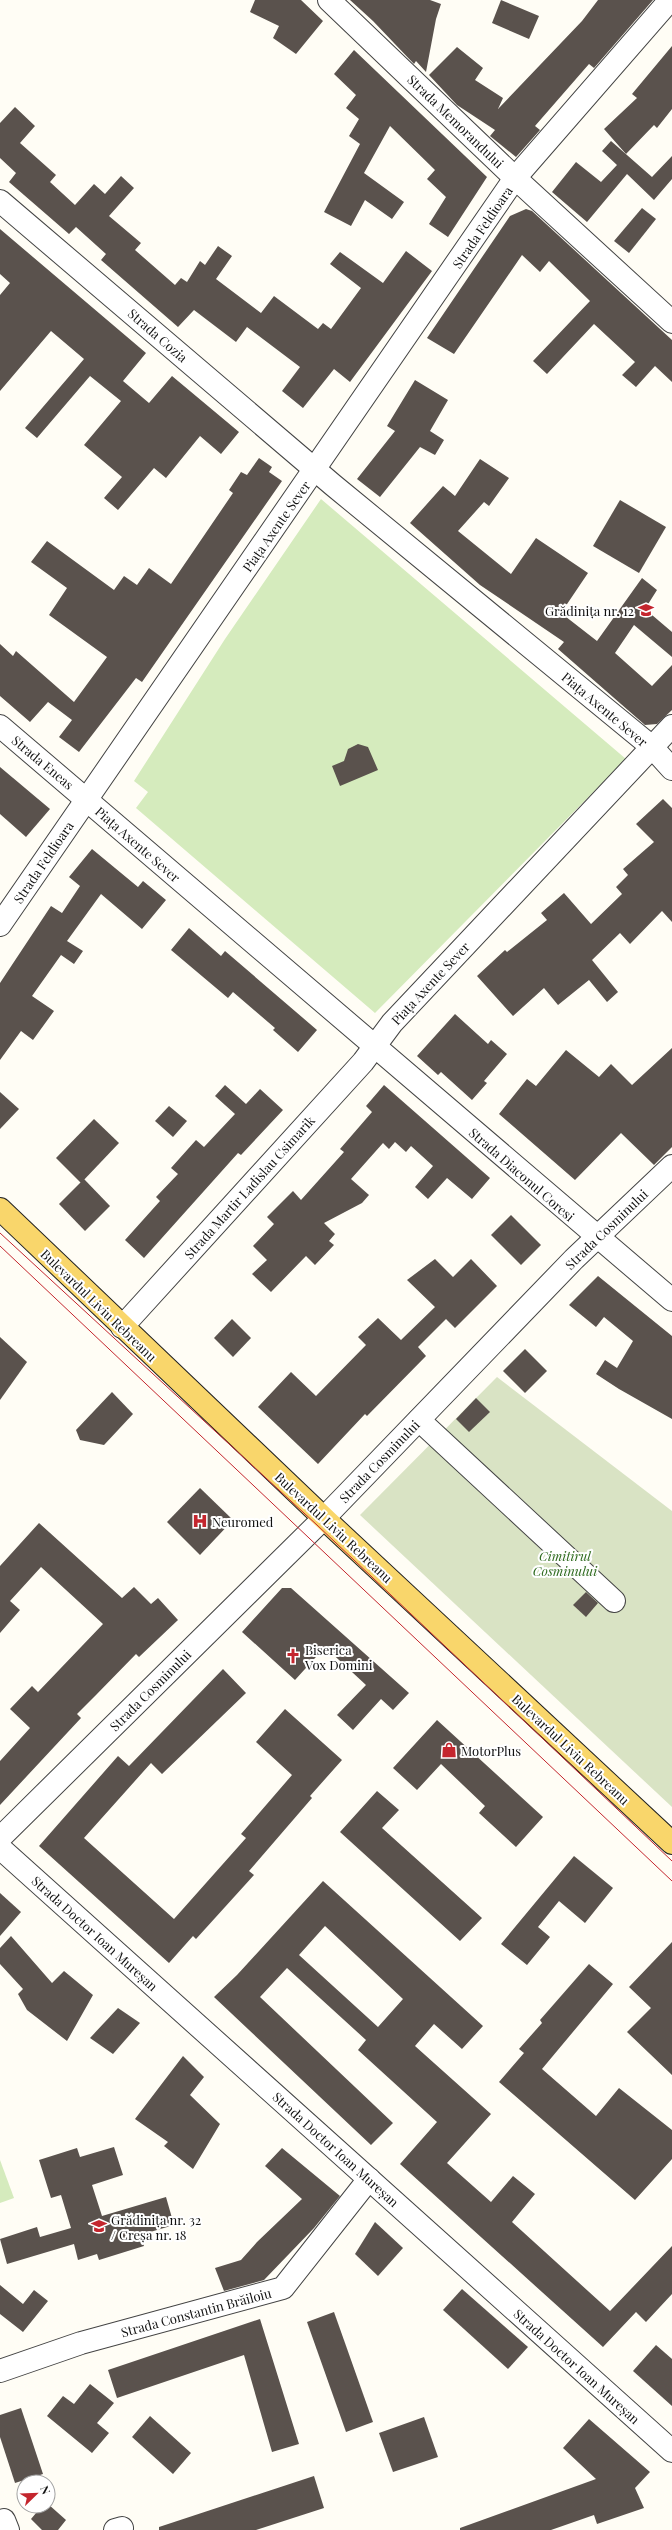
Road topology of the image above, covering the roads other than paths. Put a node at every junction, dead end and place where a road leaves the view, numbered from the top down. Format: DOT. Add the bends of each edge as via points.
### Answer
graph roads {
  1 [pos="329,0"];
  2 [pos="670,0"];
  3 [pos="515,178"];
  4 [pos="0,201"];
  5 [pos="672,322"];
  6 [pos="315,470"];
  7 [pos="0,726"];
  8 [pos="672,726"];
  9 [pos="652,748"];
  10 [pos="672,769"];
  11 [pos="86,799"];
  12 [pos="0,925"];
  13 [pos="374,1047"];
  14 [pos="672,1166"];
  15 [pos="0,1209"];
  16 [pos="596,1237"];
  17 [pos="672,1300"];
  18 [pos="122,1327"];
  19 [pos="419,1420"];
  20 [pos="324,1518"];
  21 [pos="614,1601"];
  22 [pos="0,1838"];
  23 [pos="672,1843"];
  24 [pos="0,1848"];
  25 [pos="370,2179"];
  26 [pos="0,2371"];
  27 [pos="672,2451"];
  1 -- 3 [label="street, Strada Memorandului"];
  2 -- 3 [label="street, Strada Feldioara"];
  3 -- 5 [label="street, Strada Memorandului"];
  3 -- 6 [label="street, Strada Feldioara"];
  4 -- 6 [label="street, Strada Cozia"];
  6 -- 9 [label="street, Piața Axente Sever"];
  6 -- 11 [label="street, Piața Axente Sever"];
  7 -- 11 [label="street, Strada Eneas"];
  8 -- 9 [label="street"];
  9 -- 10 [label="street"];
  9 -- 13 [label="street, Piața Axente Sever" via="392,1023"];
  11 -- 12 [label="street, Strada Feldioara"];
  11 -- 13 [label="street, Piața Axente Sever"];
  13 -- 16 [label="street, Strada Diaconul Coresi"];
  13 -- 18 [label="street, Strada Martir Ladislau Csimarik"];
  14 -- 16 [label="street, Strada Cosminului"];
  15 -- 18 [label="main road, Bulevardul Liviu Rebreanu"];
  16 -- 17 [label="street, Strada Diaconul Coresi"];
  16 -- 19 [label="street, Strada Cosminului"];
  18 -- 20 [label="main road, Bulevardul Liviu Rebreanu"];
  19 -- 20 [label="street, Strada Cosminului"];
  19 -- 21 [label="street"];
  20 -- 22 [label="street, Strada Cosminului"];
  20 -- 23 [label="main road, Bulevardul Liviu Rebreanu"];
  24 -- 25 [label="street, Strada Doctor Ioan Mureșan"];
  25 -- 26 [label="street, Strada Constantin Brăiloiu" via="283,2288 81,2343"];
  25 -- 27 [label="street, Strada Doctor Ioan Mureșan"];
}
